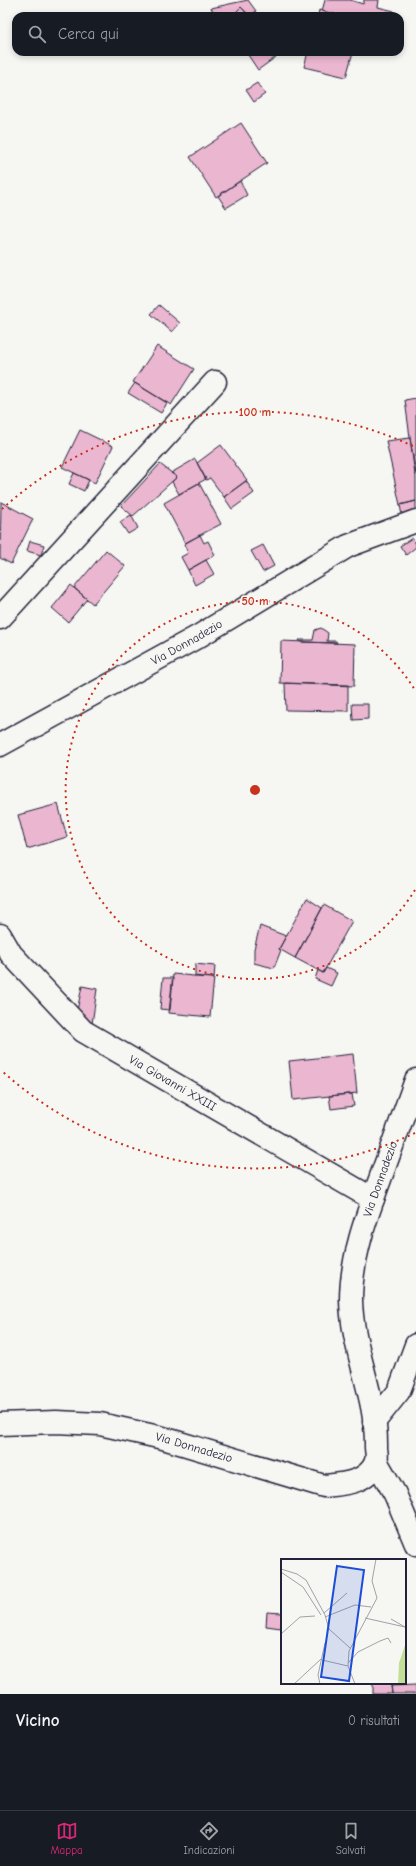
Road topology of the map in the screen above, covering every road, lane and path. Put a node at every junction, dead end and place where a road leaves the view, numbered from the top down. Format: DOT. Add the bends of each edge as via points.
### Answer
graph roads {
  1 [pos="215,382"];
  2 [pos="416,521"];
  3 [pos="0,618"];
  4 [pos="0,745"];
  5 [pos="0,935"];
  6 [pos="416,1080"];
  7 [pos="373,1199"];
  8 [pos="416,1346"];
  9 [pos="374,1422"];
  10 [pos="0,1424"];
  11 [pos="376,1461"];
  12 [pos="416,1544"];
  1 -- 3 [label="street"];
  2 -- 4 [label="street, Via Donnadezio" via="348,546 199,636"];
  5 -- 7 [label="street, Via Giovanni XXIII" via="11,954 83,1031"];
  6 -- 7 [label="street, Via Donnadezio"];
  7 -- 9 [label="street, Via Donnadezio" via="362,1234 351,1300 354,1331"];
  8 -- 9 [label="street" via="399,1391"];
  9 -- 11 [label="street, Via Donnadezio"];
  10 -- 11 [label="street, Via Donnadezio" via="100,1424 163,1438 324,1486 349,1484 364,1477"];
  11 -- 12 [label="street, Via Donnadezio" via="395,1494"];
}
